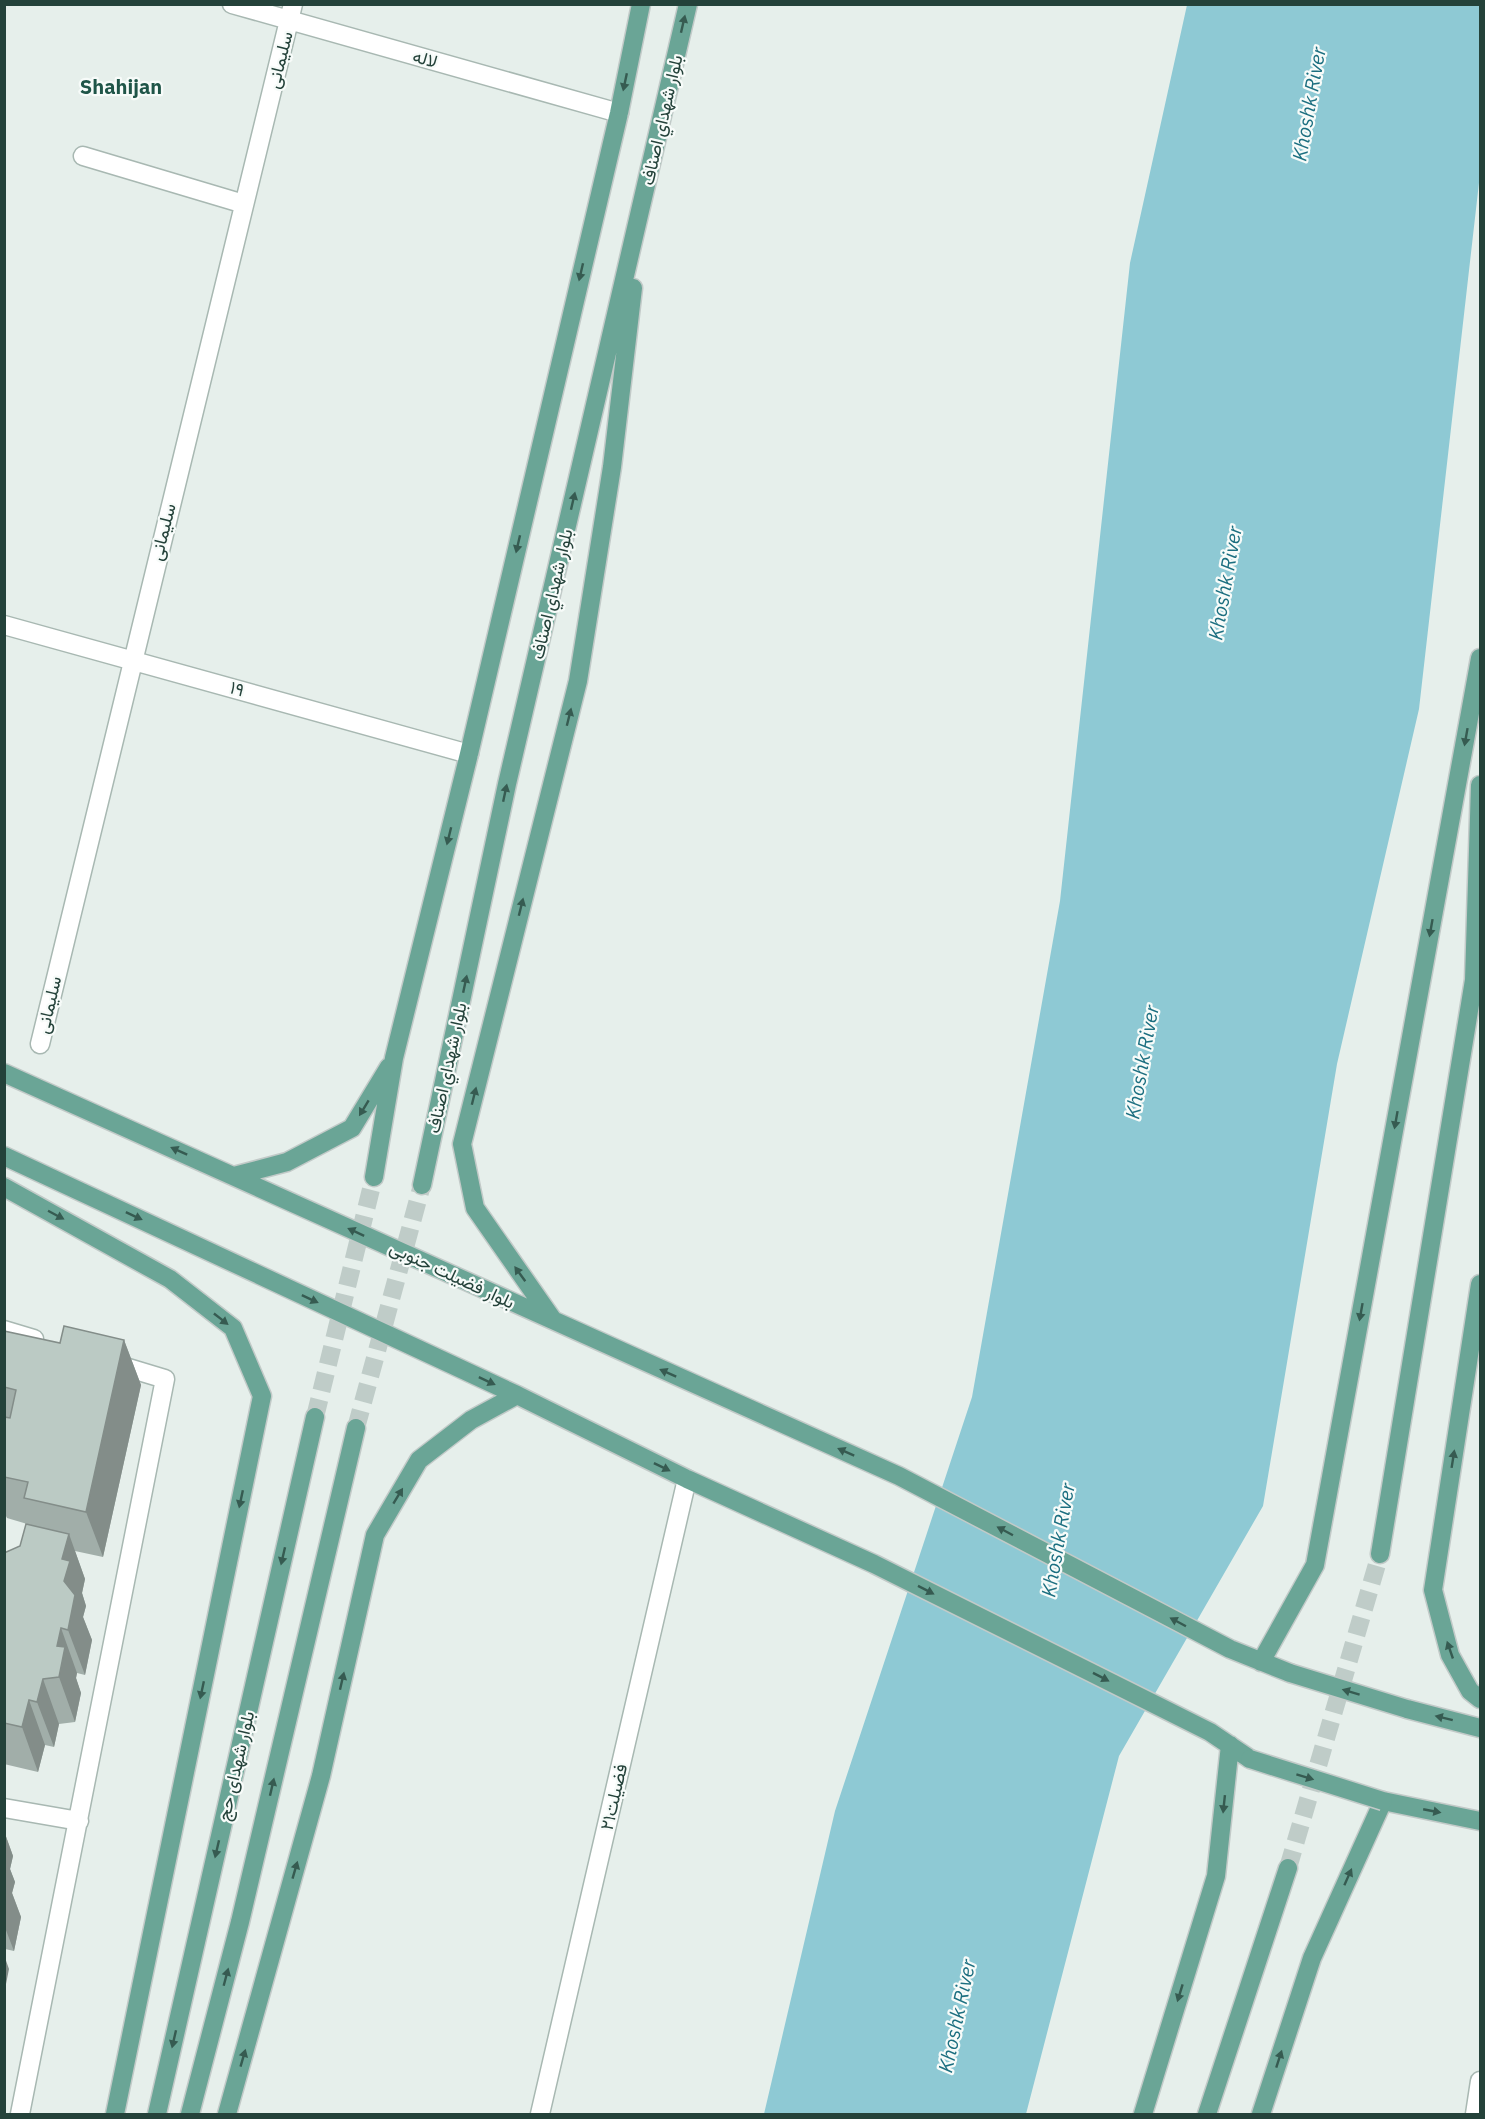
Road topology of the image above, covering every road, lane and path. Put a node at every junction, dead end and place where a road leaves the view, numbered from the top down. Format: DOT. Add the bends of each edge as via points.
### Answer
graph roads {
  1 [pos="232,4"];
  2 [pos="641,4"];
  3 [pos="688,4"];
  4 [pos="291,13"];
  5 [pos="619,113"];
  6 [pos="83,156"];
  7 [pos="644,198"];
  8 [pos="244,204"];
  9 [pos="4,625"];
  10 [pos="1480,658"];
  11 [pos="132,660"];
  12 [pos="469,754"];
  13 [pos="1480,785"];
  14 [pos="1480,959"];
  15 [pos="1474,980"];
  16 [pos="40,1044"];
  17 [pos="394,1058"];
  18 [pos="4,1073"];
  19 [pos="4,1156"];
  20 [pos="234,1176"];
  21 [pos="374,1177"];
  22 [pos="422,1185"];
  23 [pos="4,1187"];
  24 [pos="1480,1284"];
  25 [pos="554,1322"];
  26 [pos="4,1330"];
  27 [pos="50,1344"];
  28 [pos="96,1358"];
  29 [pos="517,1395"];
  30 [pos="315,1417"];
  31 [pos="356,1428"];
  32 [pos="687,1479"];
  33 [pos="1380,1554"];
  34 [pos="1261,1662"];
  35 [pos="1480,1699"];
  36 [pos="1480,1728"];
  37 [pos="1230,1745"];
  38 [pos="1383,1801"];
  39 [pos="4,1808"];
  40 [pos="79,1821"];
  41 [pos="1480,1821"];
  42 [pos="1288,1868"];
  43 [pos="1480,2081"];
  44 [pos="20,2115"];
  45 [pos="115,2115"];
  46 [pos="157,2115"];
  47 [pos="190,2115"];
  48 [pos="227,2115"];
  49 [pos="540,2115"];
  50 [pos="1143,2115"];
  51 [pos="1207,2115"];
  52 [pos="1261,2115"];
  53 [pos="1475,2115"];
  1 -- 4 [label="street, لاله"];
  2 -- 5 [label="main road, one-way"];
  7 -- 3 [label="main road, بلوار شهداي اصناف, one-way"];
  4 -- 5 [label="street, لاله"];
  4 -- 8 [label="street, سلیمانی"];
  5 -- 12 [label="main road, one-way"];
  6 -- 8 [label="street"];
  22 -- 7 [label="main road, بلوار شهداي اصناف, one-way" via="507,784"];
  25 -- 7 [label="main road, one-way" via="476,1208 462,1144 578,681 612,467"];
  8 -- 11 [label="street, سلیمانی"];
  9 -- 11 [label="street, ۱۹"];
  10 -- 34 [label="main road, one-way" via="1315,1565"];
  11 -- 12 [label="street, ۱۹"];
  11 -- 16 [label="street, سلیمانی"];
  12 -- 17 [label="main road, one-way"];
  13 -- 15 [label="main road"];
  14 -- 15 [label="main road"];
  15 -- 33 [label="main road"];
  17 -- 20 [label="main road, one-way" via="352,1128 287,1162"];
  17 -- 21 [label="main road"];
  20 -- 18 [label="main road, بلوار فضیلت جنوبی, one-way"];
  19 -- 29 [label="main road, one-way"];
  25 -- 20 [label="main road, بلوار فضیلت جنوبی, one-way"];
  23 -- 45 [label="main road, one-way" via="170,1279 233,1328 262,1396"];
  35 -- 24 [label="main road, one-way" via="1470,1691 1450,1655 1433,1590"];
  34 -- 25 [label="main road, بلوار فضیلت جنوبی, one-way" via="900,1476"];
  26 -- 27 [label="street"];
  28 -- 40 [label="street" via="165,1379"];
  29 -- 32 [label="main road, one-way"];
  48 -- 29 [label="main road, one-way" via="321,1776 375,1535 419,1460 471,1420"];
  30 -- 46 [label="main road, بلوار شهدای حج, one-way"];
  47 -- 31 [label="main road, one-way" via="240,1922"];
  32 -- 37 [label="main road, one-way" via="874,1564"];
  32 -- 49 [label="street, فضیلت۲۱"];
  36 -- 34 [label="main road, بلوار فضیلت جنوبی, one-way, bridge"];
  37 -- 38 [label="main road, one-way, bridge" via="1250,1759"];
  37 -- 50 [label="main road, one-way" via="1216,1876"];
  38 -- 41 [label="main road, one-way"];
  52 -- 38 [label="main road, one-way" via="1312,1958"];
  39 -- 40 [label="street"];
  40 -- 44 [label="street"];
  42 -- 51 [label="main road"];
  43 -- 53 [label="street"];
}
